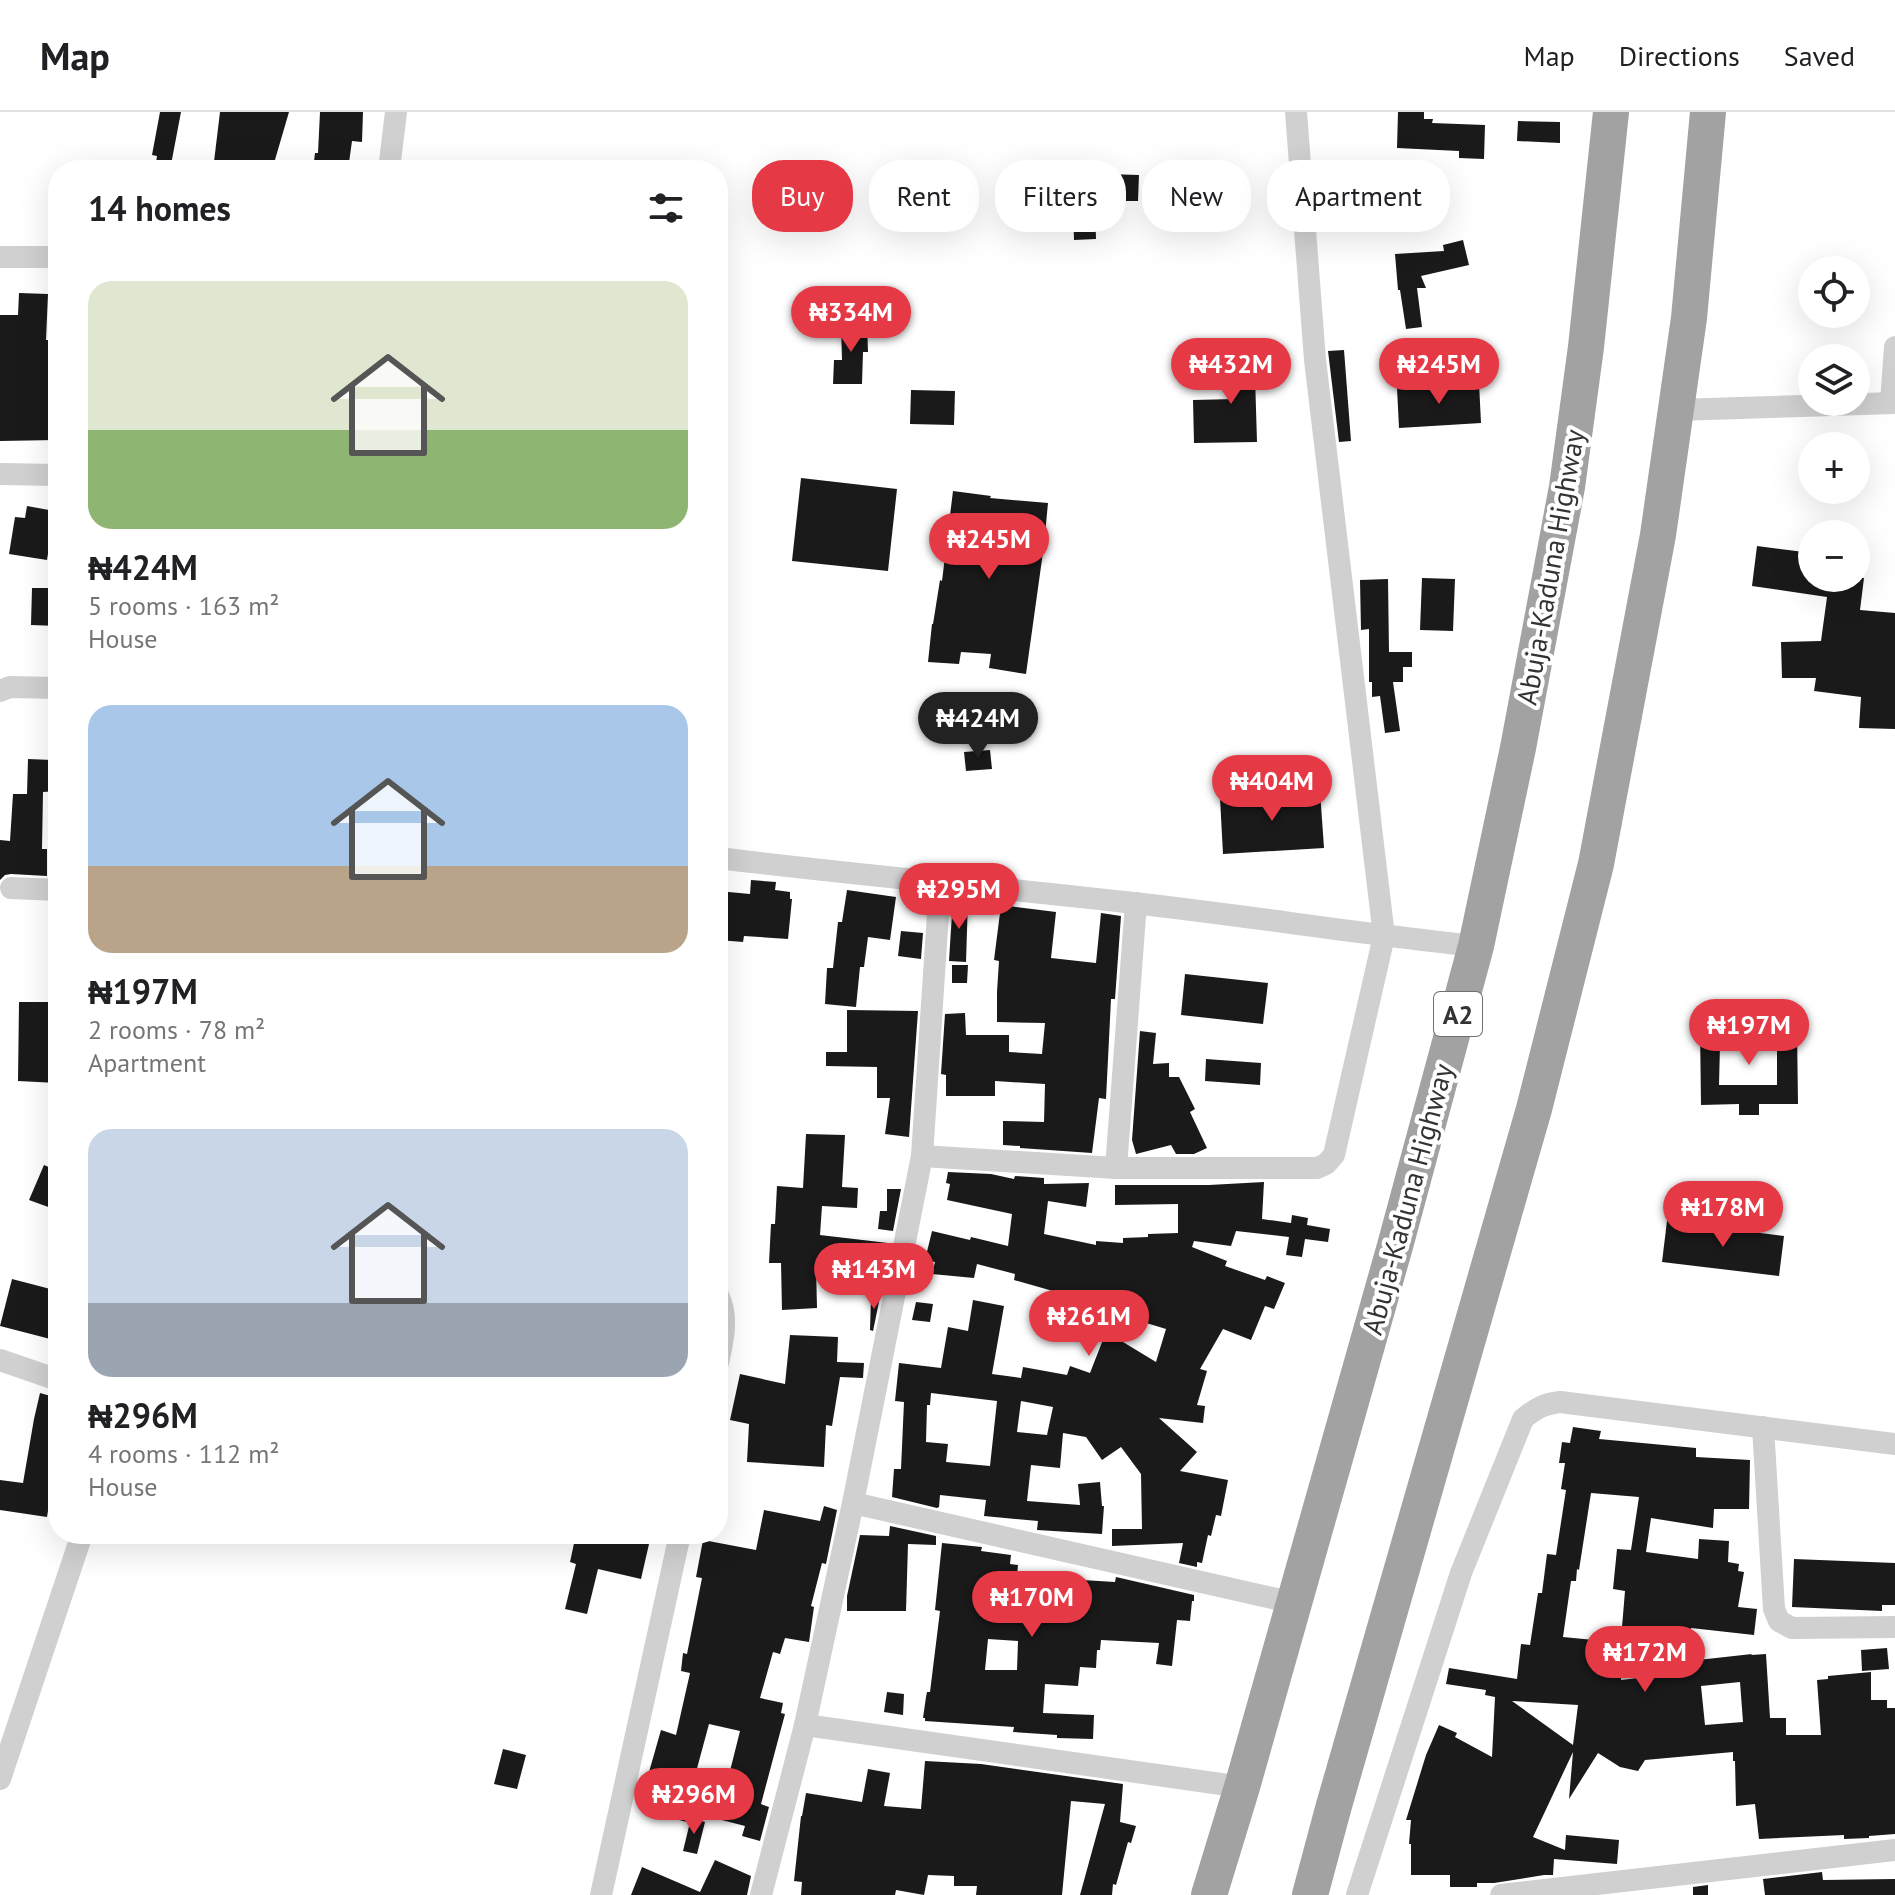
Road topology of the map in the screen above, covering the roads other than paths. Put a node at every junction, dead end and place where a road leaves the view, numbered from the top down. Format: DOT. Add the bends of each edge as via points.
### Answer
graph roads {
  1 [pos="396,112"];
  2 [pos="1296,112"];
  3 [pos="1611,112"];
  4 [pos="1708,112"];
  5 [pos="390,160"];
  6 [pos="0,257"];
  7 [pos="48,257"];
  8 [pos="1895,347"];
  9 [pos="1893,403"];
  10 [pos="1676,410"];
  11 [pos="0,474"];
  12 [pos="48,475"];
  13 [pos="48,688"];
  14 [pos="0,691"];
  15 [pos="728,859"];
  16 [pos="940,883"];
  17 [pos="11,888"];
  18 [pos="48,890"];
  19 [pos="1136,903"];
  20 [pos="1384,936"];
  21 [pos="1476,946"];
  22 [pos="922,1156"];
  23 [pos="1116,1168"];
  24 [pos="0,1360"];
  25 [pos="48,1377"];
  26 [pos="1763,1427"];
  27 [pos="1895,1444"];
  28 [pos="853,1503"];
  29 [pos="79,1544"];
  30 [pos="678,1544"];
  31 [pos="1294,1603"];
  32 [pos="1895,1627"];
  33 [pos="805,1725"];
  34 [pos="0,1779"];
  35 [pos="1242,1787"];
  36 [pos="1895,1850"];
  37 [pos="601,1895"];
  38 [pos="761,1895"];
  39 [pos="1209,1895"];
  40 [pos="1310,1895"];
  41 [pos="1357,1895"];
  42 [pos="1501,1895"];
  1 -- 5 [label="street"];
  2 -- 20 [label="street" via="1315,360"];
  3 -- 21 [label="highway, Abuja-Kaduna Highway / A2" via="1567,487"];
  4 -- 10 [label="highway"];
  6 -- 7 [label="street"];
  8 -- 9 [label="street"];
  9 -- 10 [label="street"];
  10 -- 40 [label="highway" via="1596,864 1534,1109"];
  11 -- 12 [label="street"];
  13 -- 14 [label="street"];
  15 -- 16 [label="street"];
  16 -- 19 [label="street"];
  16 -- 22 [label="street"];
  17 -- 18 [label="street"];
  19 -- 20 [label="street"];
  19 -- 23 [label="street"];
  20 -- 21 [label="street"];
  20 -- 23 [label="street" via="1334,1155 1326,1164"];
  21 -- 31 [label="highway, Abuja-Kaduna Highway / A2"];
  22 -- 23 [label="street"];
  22 -- 28 [label="street"];
  24 -- 25 [label="street"];
  26 -- 27 [label="street"];
  26 -- 32 [label="street" via="1779,1621 1792,1628"];
  26 -- 41 [label="street" via="1560,1402 1536,1408 1523,1419 1461,1573"];
  28 -- 31 [label="street"];
  28 -- 33 [label="street"];
  29 -- 34 [label="street"];
  30 -- 37 [label="street"];
  31 -- 35 [label="highway, Abuja-Kaduna Highway / A2"];
  33 -- 35 [label="street"];
  33 -- 38 [label="street"];
  35 -- 39 [label="highway, Abuja-Kaduna Highway / A2"];
  36 -- 42 [label="street"];
}
